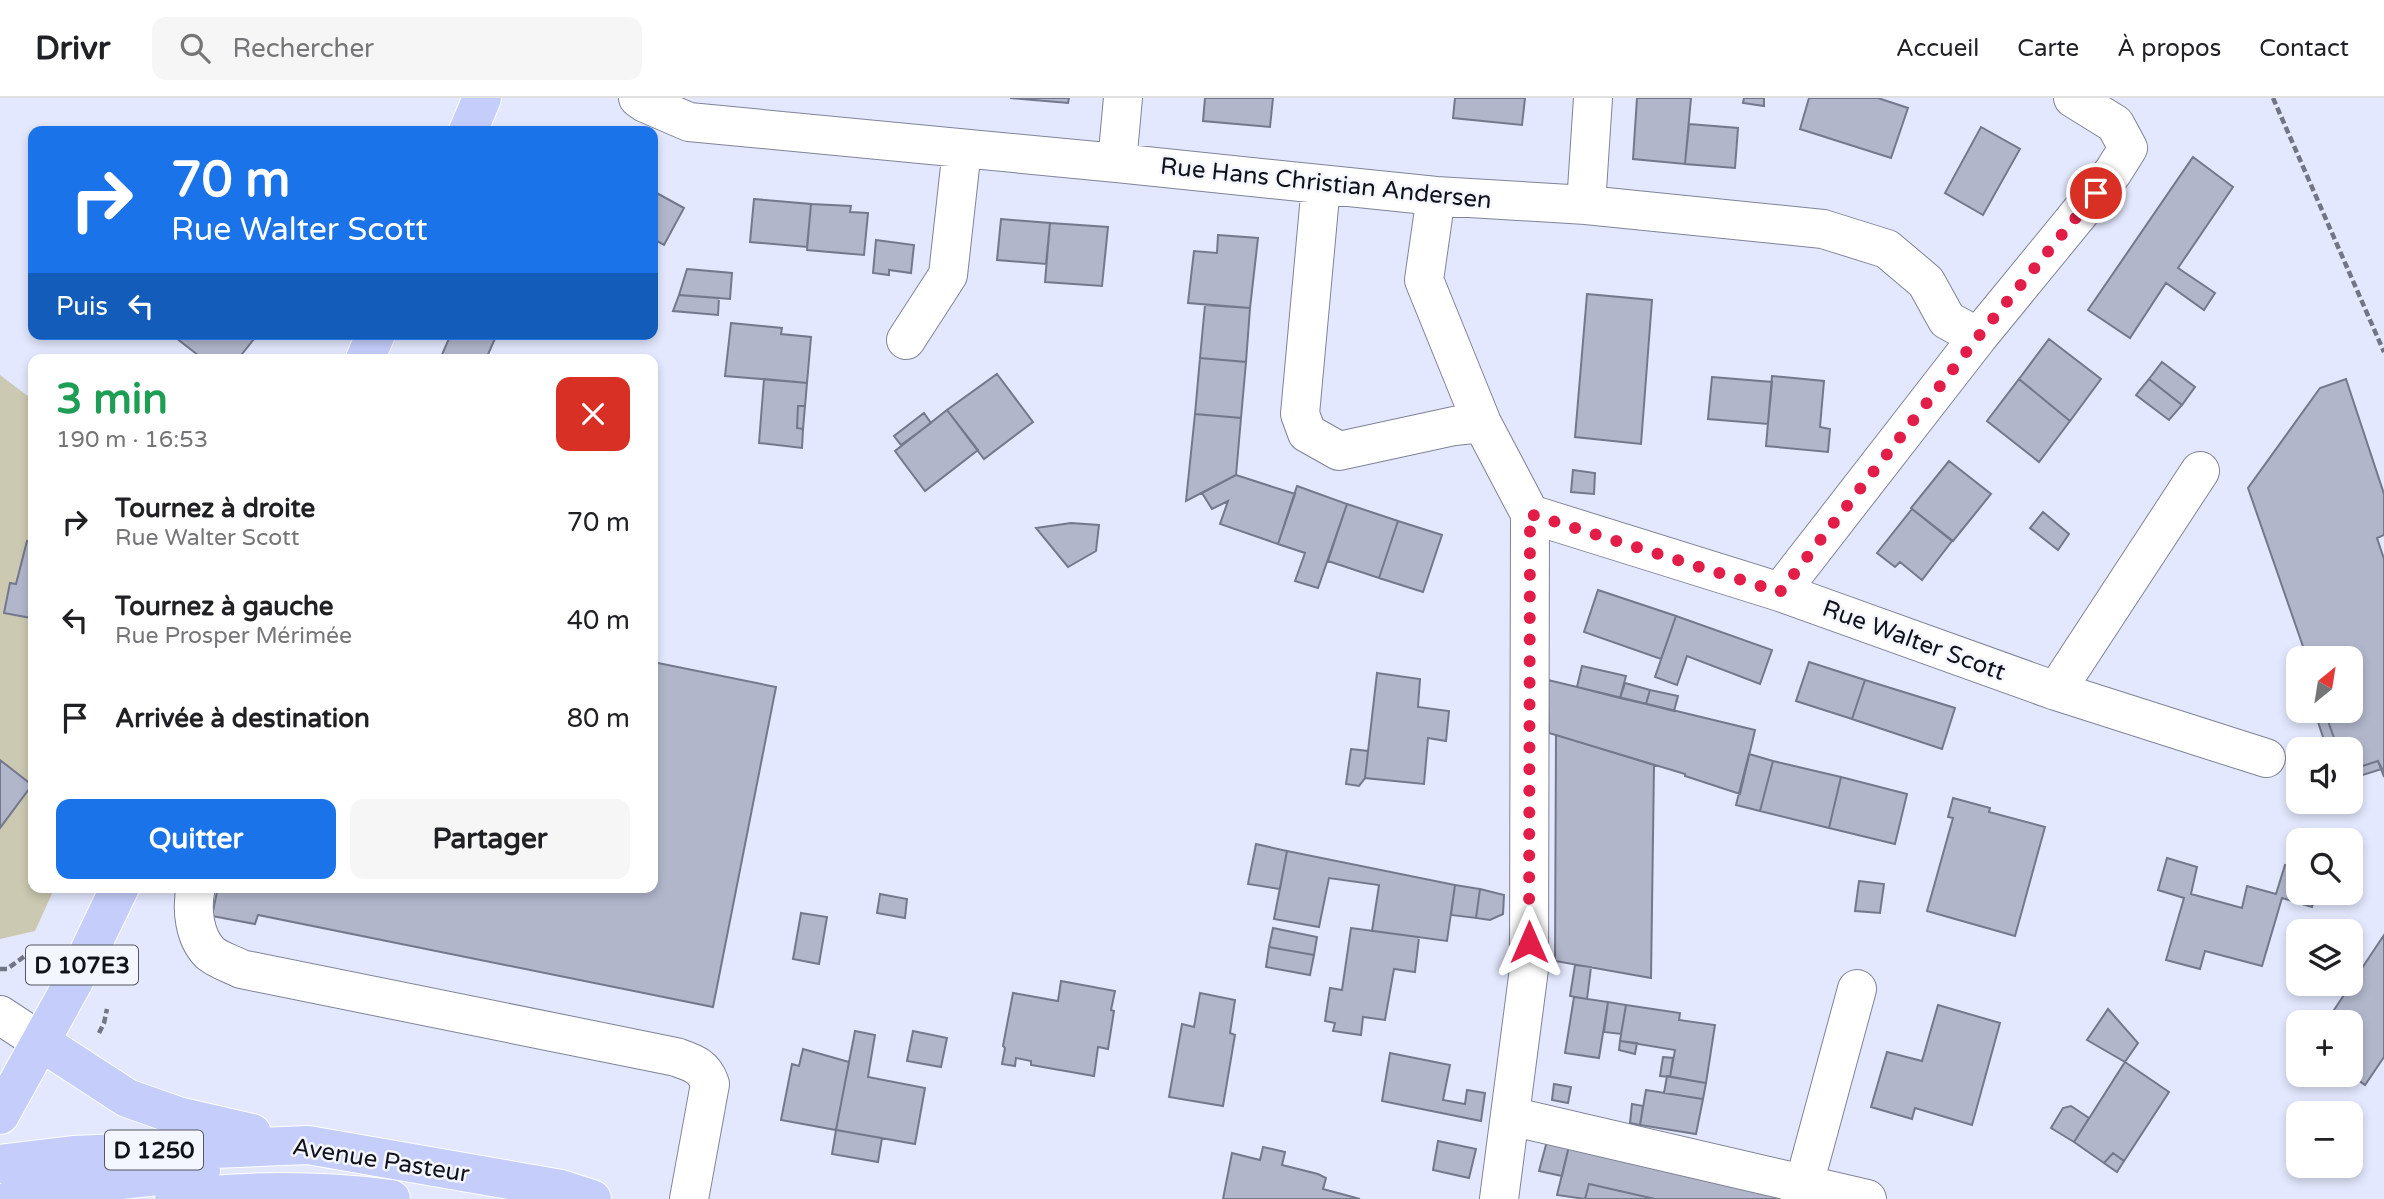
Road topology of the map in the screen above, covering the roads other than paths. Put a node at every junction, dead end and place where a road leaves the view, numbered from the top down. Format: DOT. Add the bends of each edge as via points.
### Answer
graph roads {
  1 [pos="482,98"];
  2 [pos="638,98"];
  3 [pos="1123,98"];
  4 [pos="1593,98"];
  5 [pos="2073,98"];
  6 [pos="470,126"];
  7 [pos="962,149"];
  8 [pos="1117,163"];
  9 [pos="1321,185"];
  10 [pos="1436,196"];
  11 [pos="1586,205"];
  12 [pos="1978,337"];
  13 [pos="906,340"];
  14 [pos="1482,423"];
  15 [pos="2200,471"];
  16 [pos="1530,514"];
  17 [pos="1780,592"];
  18 [pos="2056,691"];
  19 [pos="2266,758"];
  20 [pos="117,893"];
  21 [pos="195,893"];
  22 [pos="1857,989"];
  23 [pos="0,1015"];
  24 [pos="41,1042"];
  25 [pos="0,1115"];
  26 [pos="1510,1116"];
  27 [pos="308,1145"];
  28 [pos="0,1164"];
  29 [pos="1802,1192"];
  30 [pos="12,1199"];
  31 [pos="174,1199"];
  32 [pos="391,1199"];
  33 [pos="592,1199"];
  34 [pos="689,1199"];
  35 [pos="1499,1199"];
  36 [pos="1867,1199"];
  1 -- 6 [label="main road"];
  2 -- 7 [label="street, Rue Hans Christian Andersen" via="689,122"];
  3 -- 8 [label="street"];
  4 -- 11 [label="street"];
  5 -- 12 [label="street" via="2115,124 2128,148"];
  7 -- 8 [label="street, Rue Hans Christian Andersen"];
  7 -- 13 [label="street" via="947,275"];
  8 -- 9 [label="street, Rue Hans Christian Andersen"];
  9 -- 10 [label="street, Rue Hans Christian Andersen"];
  9 -- 14 [label="street" via="1300,414 1307,433 1339,451"];
  10 -- 11 [label="street, Rue Hans Christian Andersen"];
  10 -- 14 [label="street" via="1424,280"];
  11 -- 12 [label="street, Rue Hans Christian Andersen" via="1823,229 1887,249 1926,282 1947,320"];
  12 -- 17 [label="street"];
  14 -- 16 [label="street"];
  15 -- 18 [label="street"];
  16 -- 17 [label="street, Rue Walter Scott"];
  16 -- 26 [label="street" via="1529,969"];
  17 -- 18 [label="street, Rue Walter Scott"];
  18 -- 19 [label="street, Rue Walter Scott"];
  20 -- 24 [label="main road, D 107E3"];
  21 -- 34 [label="street" via="196,930 211,953 241,969 698,1065 710,1084"];
  22 -- 29 [label="street"];
  23 -- 24 [label="street"];
  24 -- 25 [label="main road, D 107E3"];
  24 -- 27 [label="main road" via="127,1098 178,1116"];
  26 -- 29 [label="street"];
  26 -- 35 [label="street"];
  27 -- 28 [label="main road, Avenue Pasteur / D 1250" via="74,1155"];
  27 -- 30 [label="main road" via="191,1173 52,1188"];
  27 -- 33 [label="main road, Avenue Pasteur / D 1250" via="561,1189"];
  29 -- 36 [label="street"];
  31 -- 32 [label="main road, Avenue Pasteur / D 1250" via="279,1193 347,1193"];
}
